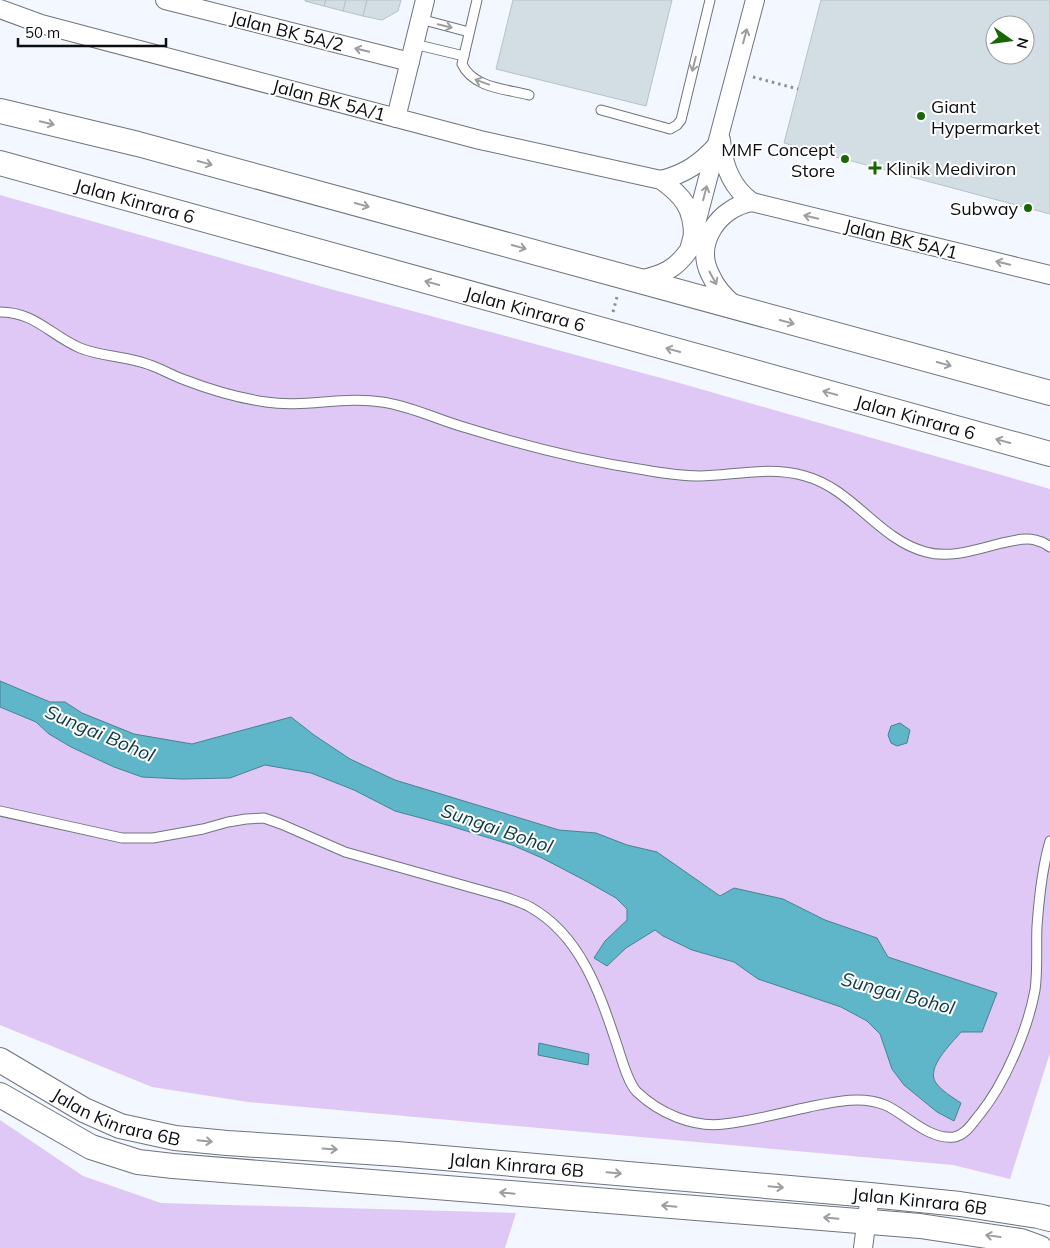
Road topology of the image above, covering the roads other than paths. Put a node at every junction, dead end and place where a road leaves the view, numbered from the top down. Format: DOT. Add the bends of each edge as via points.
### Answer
graph roads {
  1 [pos="165,0"];
  2 [pos="426,0"];
  3 [pos="477,0"];
  4 [pos="710,0"];
  5 [pos="755,0"];
  6 [pos="0,9"];
  7 [pos="420,20"];
  8 [pos="469,32"];
  9 [pos="414,44"];
  10 [pos="464,56"];
  11 [pos="410,62"];
  12 [pos="529,95"];
  13 [pos="601,110"];
  14 [pos="0,111"];
  15 [pos="396,118"];
  16 [pos="719,139"];
  17 [pos="0,163"];
  18 [pos="661,180"];
  19 [pos="752,202"];
  20 [pos="694,236"];
  21 [pos="1050,275"];
  22 [pos="632,278"];
  23 [pos="740,309"];
  24 [pos="0,312"];
  25 [pos="1050,393"];
  26 [pos="1050,454"];
  27 [pos="1050,547"];
  28 [pos="0,811"];
  29 [pos="1050,841"];
  30 [pos="0,1060"];
  31 [pos="0,1095"];
  32 [pos="870,1195"];
  33 [pos="1050,1220"];
  34 [pos="867,1221"];
  35 [pos="863,1248"];
  36 [pos="1040,1248"];
  11 -- 1 [label="street, Jalan BK 5A/2, one-way"];
  2 -- 7 [label="street"];
  3 -- 8 [label="lane"];
  4 -- 13 [label="lane, one-way" via="677,126 670,129"];
  16 -- 5 [label="street, one-way"];
  6 -- 15 [label="street, Jalan BK 5A/1" via="50,26"];
  7 -- 8 [label="lane, one-way"];
  7 -- 9 [label="street"];
  8 -- 10 [label="lane"];
  9 -- 10 [label="lane"];
  9 -- 11 [label="street"];
  12 -- 10 [label="lane, one-way" via="478,82 466,73 462,64"];
  11 -- 15 [label="street"];
  14 -- 22 [label="main road, one-way" via="138,144"];
  15 -- 18 [label="street, Jalan BK 5A/1"];
  16 -- 18 [label="street" via="696,166"];
  16 -- 19 [label="street" via="730,176 744,197"];
  20 -- 16 [label="street, one-way"];
  26 -- 17 [label="main road, Jalan Kinrara 6, one-way"];
  18 -- 20 [label="street, Jalan BK 5A/1" via="676,190 685,202 693,222"];
  21 -- 19 [label="street, Jalan BK 5A/1, one-way"];
  19 -- 23 [label="street, one-way" via="739,204 725,214 715,224 705,249 709,273 725,298"];
  20 -- 22 [label="street" via="689,250 674,268 662,274"];
  22 -- 23 [label="main road"];
  23 -- 25 [label="main road, one-way"];
  24 -- 27 [label="lane" via="30,318 92,352 130,359 224,393 266,402 380,402 530,446 647,471 699,476 772,471 807,476 843,494 890,534 928,553 959,553 1035,539"];
  28 -- 29 [label="lane" via="122,838 153,838 264,818 345,852 505,897 530,907 567,937 593,981 635,1089 651,1104 671,1115 701,1124 723,1125 837,1101 860,1100 887,1106 925,1130 953,1137 963,1134 991,1100 1022,1033 1035,989 1039,906"];
  30 -- 32 [label="main road, Jalan Kinrara 6B, one-way" via="84,1110 120,1126 175,1138"];
  34 -- 31 [label="main road, Jalan Kinrara 6B, one-way" via="138,1162 91,1147"];
  32 -- 33 [label="main road, Jalan Kinrara 6B" via="960,1204"];
  32 -- 34 [label="street"];
  34 -- 35 [label="street"];
  36 -- 34 [label="main road, Jalan Kinrara 6B, one-way" via="1021,1240"];
}
